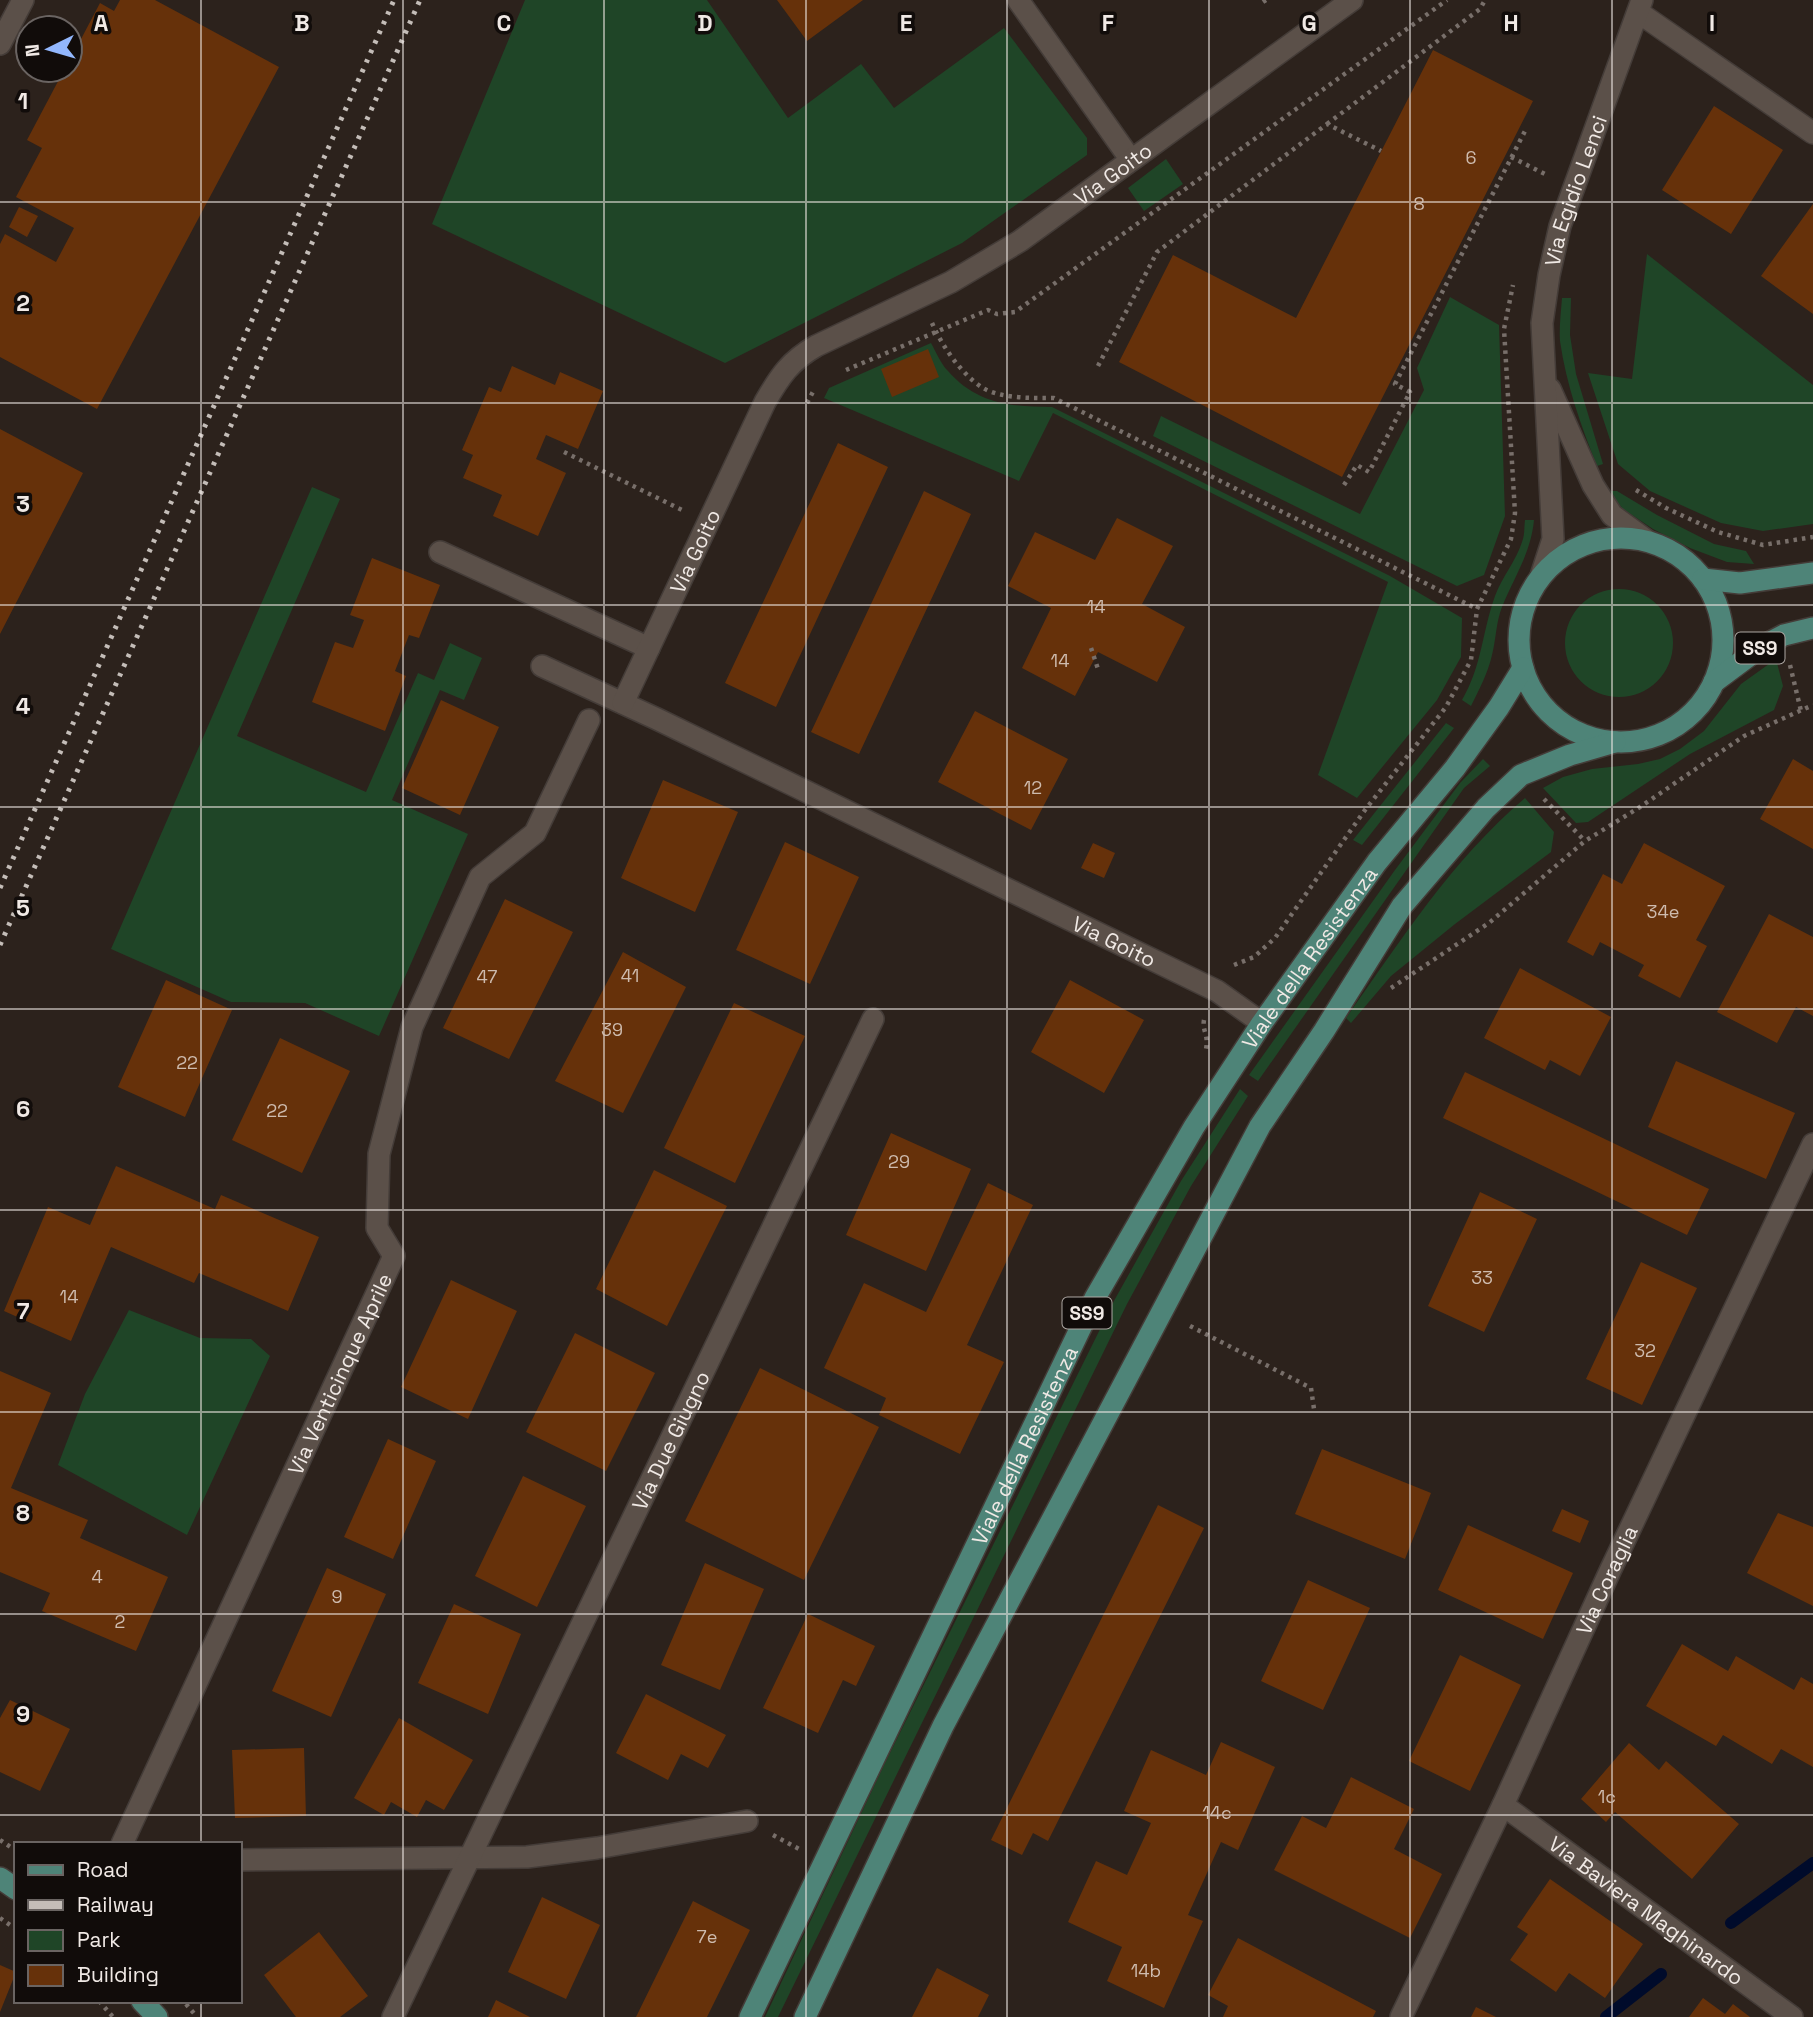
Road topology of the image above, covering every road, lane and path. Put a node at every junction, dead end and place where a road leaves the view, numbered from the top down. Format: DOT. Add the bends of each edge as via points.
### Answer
graph roads {
  1 [pos="23,0"];
  2 [pos="1018,0"];
  3 [pos="1352,0"];
  4 [pos="1447,0"];
  5 [pos="1485,0"];
  6 [pos="1640,6"];
  7 [pos="0,44"];
  8 [pos="1327,124"];
  9 [pos="1525,131"];
  10 [pos="1813,133"];
  11 [pos="1381,151"];
  12 [pos="1511,157"];
  13 [pos="1131,160"];
  14 [pos="1545,174"];
  15 [pos="920,297"];
  16 [pos="936,332"];
  17 [pos="1098,366"];
  18 [pos="843,371"];
  19 [pos="1545,376"];
  20 [pos="820,381"];
  21 [pos="807,403"];
  22 [pos="564,453"];
  23 [pos="1625,484"];
  24 [pos="1344,485"];
  25 [pos="1515,513"];
  26 [pos="708,522"];
  27 [pos="1813,537"];
  28 [pos="1646,540"];
  29 [pos="440,552"];
  30 [pos="1813,573"];
  31 [pos="1541,576"];
  32 [pos="1703,579"];
  33 [pos="1478,609"];
  34 [pos="1813,628"];
  35 [pos="649,648"];
  36 [pos="1091,648"];
  37 [pos="542,666"];
  38 [pos="1523,668"];
  39 [pos="1098,669"];
  40 [pos="1714,682"];
  41 [pos="623,703"];
  42 [pos="1813,705"];
  43 [pos="589,720"];
  44 [pos="1615,742"];
  45 [pos="1229,968"];
  46 [pos="1386,994"];
  47 [pos="1205,1013"];
  48 [pos="873,1019"];
  49 [pos="1262,1023"];
  50 [pos="1205,1058"];
  51 [pos="1813,1144"];
  52 [pos="1184,1323"];
  53 [pos="1314,1409"];
  54 [pos="1503,1805"];
  55 [pos="747,1821"];
  56 [pos="127,1842"];
  57 [pos="468,1859"];
  58 [pos="242,1860"];
  59 [pos="100,2003"];
  60 [pos="144,2003"];
  61 [pos="185,2003"];
  62 [pos="113,2017"];
  63 [pos="157,2017"];
  64 [pos="197,2017"];
  65 [pos="393,2017"];
  66 [pos="750,2017"];
  67 [pos="805,2017"];
  68 [pos="1401,2017"];
  69 [pos="1792,2017"];
  1 -- 7 [label="street"];
  2 -- 13 [label="street"];
  3 -- 13 [label="street, Via Goito"];
  4 -- 16 [label="path" via="1015,312 988,310"];
  5 -- 8 [label="path" via="1480,9"];
  6 -- 10 [label="street, Via Egidio Lenci"];
  6 -- 19 [label="street, Via Egidio Lenci" via="1560,226 1542,323"];
  8 -- 11 [label="path"];
  8 -- 17 [label="path" via="1157,251"];
  9 -- 12 [label="path"];
  12 -- 14 [label="path"];
  12 -- 24 [label="path" via="1395,384 1410,392 1405,403 1369,472 1357,465"];
  13 -- 15 [label="street, Via Goito" via="1020,242"];
  15 -- 16 [label="path"];
  15 -- 26 [label="street, Via Goito" via="816,346 789,365 765,402"];
  16 -- 18 [label="path"];
  16 -- 33 [label="path" via="956,363 984,388 1020,398 1054,398"];
  19 -- 28 [label="street, Via Egidio Lenci" via="1612,515"];
  19 -- 31 [label="street, Via Egidio Lenci" via="1553,538"];
  20 -- 21 [label="path"];
  22 -- 26 [label="path"];
  23 -- 27 [label="path" via="1718,532 1763,545"];
  25 -- 33 [label="path" via="1511,539"];
  26 -- 35 [label="street, Via Goito"];
  28 -- 31 [label="main road" via="1618,537 1588,543 1562,556"];
  28 -- 32 [label="main road" via="1678,554"];
  29 -- 35 [label="street"];
  30 -- 32 [label="main road" via="1740,583"];
  31 -- 38 [label="main road" via="1525,605 1519,636"];
  32 -- 40 [label="main road" via="1717,602 1723,629 1722,656"];
  33 -- 45 [label="path" via="1471,660 1446,708 1275,938 1254,957"];
  34 -- 40 [label="main road, SS9" via="1761,647"];
  35 -- 41 [label="street, Via Goito"];
  36 -- 39 [label="path"];
  37 -- 41 [label="street"];
  38 -- 44 [label="main road" via="1536,696 1557,720 1585,735"];
  38 -- 49 [label="main road, Viale della Resistenza / SS9" via="1455,768 1377,863"];
  40 -- 44 [label="main road" via="1698,708 1674,727 1646,739"];
  41 -- 49 [label="street, Via Goito" via="1217,991"];
  42 -- 46 [label="path" via="1744,736 1585,841 1489,923 1394,984"];
  43 -- 56 [label="street, Via Venticinque Aprile" via="535,833 480,877 412,1027 379,1154 377,1228 394,1256"];
  44 -- 67 [label="main road" via="1521,775 1486,808 1402,906 1260,1126 943,1726"];
  47 -- 50 [label="path"];
  48 -- 57 [label="street, Via Due Giugno"];
  49 -- 66 [label="main road, Viale della Resistenza / SS9" via="1194,1127 1095,1298"];
  51 -- 54 [label="street, Via Coraglia"];
  52 -- 53 [label="path" via="1311,1388"];
  54 -- 68 [label="street, Via Coraglia"];
  54 -- 69 [label="street, Via Baviera Maghinardo"];
  55 -- 57 [label="street" via="597,1848"];
  57 -- 58 [label="street"];
  57 -- 65 [label="street, Via Due Giugno"];
  59 -- 62 [label="path"];
  60 -- 63 [label="main road"];
  61 -- 64 [label="path"];
}
